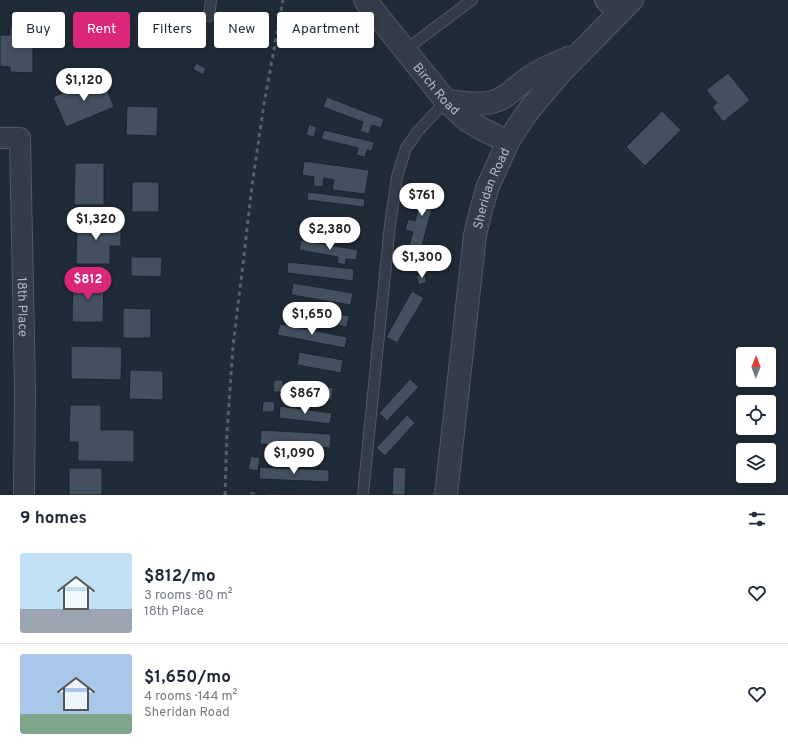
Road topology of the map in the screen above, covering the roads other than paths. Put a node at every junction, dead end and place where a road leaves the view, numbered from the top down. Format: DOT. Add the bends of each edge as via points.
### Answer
graph roads {
  1 [pos="211,0"];
  2 [pos="365,0"];
  3 [pos="472,0"];
  4 [pos="618,4"];
  5 [pos="209,16"];
  6 [pos="405,50"];
  7 [pos="579,53"];
  8 [pos="446,100"];
  9 [pos="0,138"];
  10 [pos="508,142"];
  11 [pos="24,495"];
  12 [pos="363,495"];
  13 [pos="446,495"];
  1 -- 5 [label="lane"];
  2 -- 6 [label="street, Birch Road"];
  3 -- 6 [label="lane"];
  4 -- 7 [label="street, Sheridan Road"];
  6 -- 8 [label="street, Birch Road"];
  7 -- 8 [label="street" via="530,77 509,94 493,102 478,104"];
  7 -- 10 [label="street, Sheridan Road" via="529,110"];
  8 -- 10 [label="street, Birch Road" via="474,124"];
  8 -- 12 [label="lane" via="406,148 397,177"];
  9 -- 11 [label="street, 18th Place" via="20,138 25,390"];
  10 -- 13 [label="street, Sheridan Road" via="488,186 475,235"];
}
